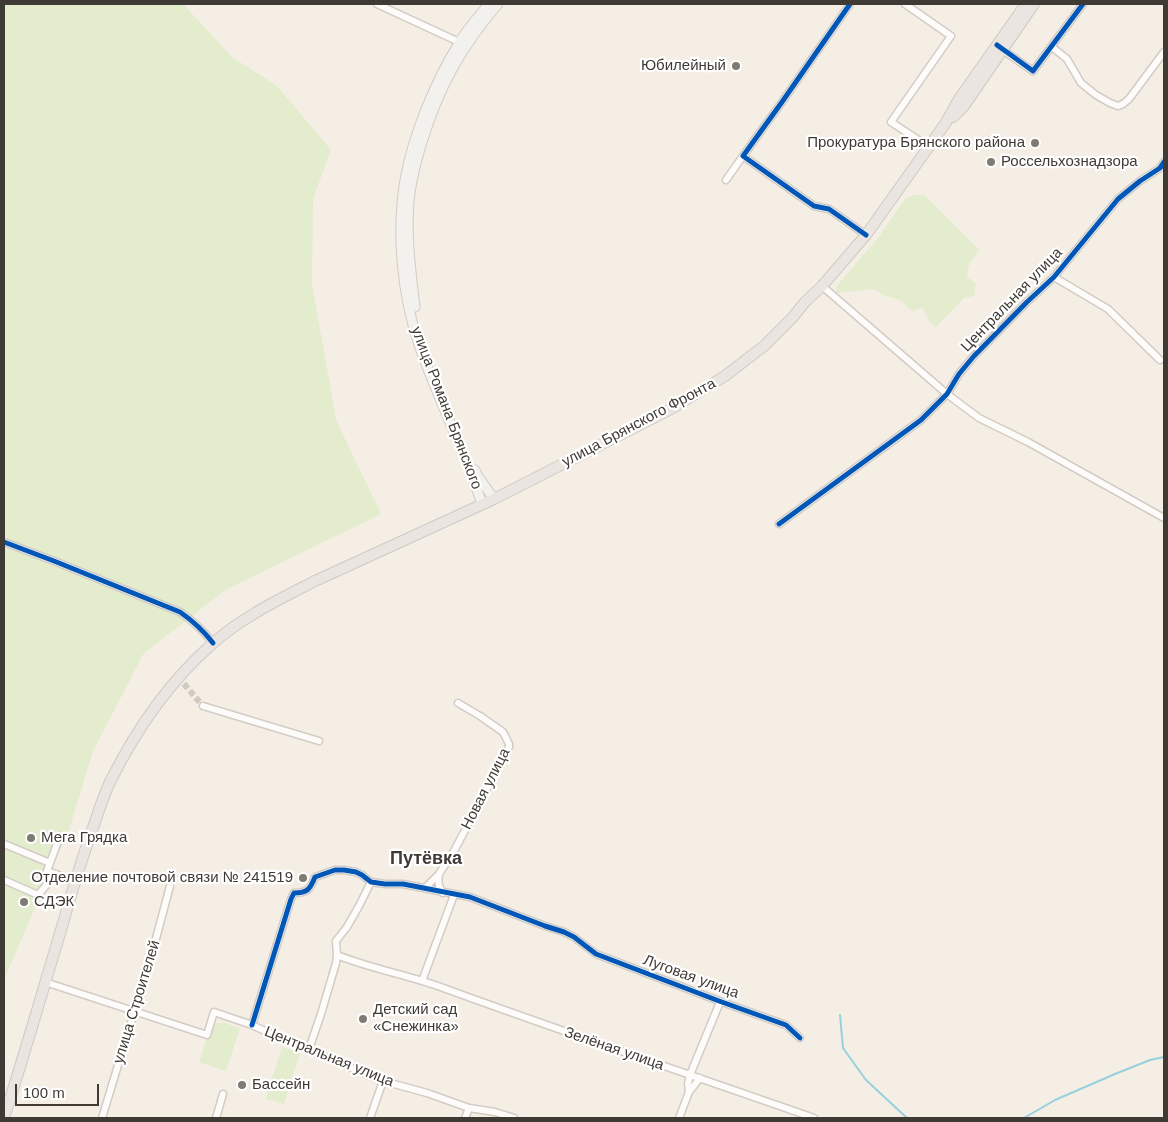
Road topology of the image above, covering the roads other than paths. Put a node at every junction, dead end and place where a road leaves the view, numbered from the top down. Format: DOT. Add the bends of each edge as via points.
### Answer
graph roads {
  1 [pos="377,4"];
  2 [pos="489,4"];
  3 [pos="498,4"];
  4 [pos="850,4"];
  5 [pos="905,4"];
  6 [pos="1026,4"];
  7 [pos="1034,4"];
  8 [pos="1083,4"];
  9 [pos="459,42"];
  10 [pos="1000,47"];
  11 [pos="1052,47"];
  12 [pos="1164,52"];
  13 [pos="929,147"];
  14 [pos="743,156"];
  15 [pos="1164,162"];
  16 [pos="1162,170"];
  17 [pos="726,180"];
  18 [pos="866,235"];
  19 [pos="1054,276"];
  20 [pos="822,286"];
  21 [pos="1160,360"];
  22 [pos="947,394"];
  23 [pos="494,499"];
  24 [pos="482,504"];
  25 [pos="1164,518"];
  26 [pos="779,524"];
  27 [pos="4,542"];
  28 [pos="213,643"];
  29 [pos="458,703"];
  30 [pos="203,706"];
  31 [pos="319,740"];
  32 [pos="60,836"];
  33 [pos="4,844"];
  34 [pos="50,863"];
  35 [pos="56,874"];
  36 [pos="439,874"];
  37 [pos="4,880"];
  38 [pos="75,881"];
  39 [pos="371,882"];
  40 [pos="170,886"];
  41 [pos="425,888"];
  42 [pos="444,893"];
  43 [pos="454,895"];
  44 [pos="338,955"];
  45 [pos="422,981"];
  46 [pos="45,982"];
  47 [pos="720,1002"];
  48 [pos="134,1011"];
  49 [pos="252,1025"];
  50 [pos="800,1038"];
  51 [pos="308,1049"];
  52 [pos="690,1075"];
  53 [pos="700,1078"];
  54 [pos="383,1081"];
  55 [pos="689,1092"];
  56 [pos="223,1094"];
  57 [pos="469,1108"];
  58 [pos="4,1118"];
  59 [pos="102,1118"];
  60 [pos="216,1118"];
  61 [pos="370,1118"];
  62 [pos="465,1118"];
  63 [pos="514,1118"];
  64 [pos="679,1118"];
  65 [pos="814,1118"];
  1 -- 9 [label="street"];
  2 -- 9 [label="main road, улица Романа Брянского"];
  3 -- 23 [label="main road, улица Романа Брянского" via="466,44 441,89 412,180 408,210 410,266 424,342 477,475"];
  4 -- 14 [label="street"];
  5 -- 13 [label="street" via="951,36 891,122"];
  6 -- 10 [label="main road, улица Брянского Фронта"];
  7 -- 10 [label="main road, улица Брянского Фронта"];
  8 -- 11 [label="street"];
  9 -- 24 [label="main road, улица Романа Брянского" via="435,88 412,151 402,200 402,248 419,345"];
  10 -- 11 [label="street" via="1033,71"];
  10 -- 13 [label="main road, улица Брянского Фронта" via="959,98"];
  11 -- 12 [label="street" via="1067,59 1081,83 1118,106 1129,99"];
  13 -- 18 [label="main road, улица Брянского Фронта"];
  14 -- 17 [label="street"];
  14 -- 18 [label="street" via="814,206 829,209"];
  15 -- 16 [label="street, Центральная улица"];
  16 -- 19 [label="street, Центральная улица" via="1140,181 1118,199"];
  18 -- 20 [label="main road, улица Брянского Фронта"];
  19 -- 21 [label="street" via="1108,309"];
  19 -- 22 [label="street, Центральная улица" via="974,356"];
  20 -- 22 [label="street"];
  20 -- 23 [label="main road, улица Брянского Фронта" via="764,346 717,381 671,409"];
  22 -- 25 [label="street" via="979,418"];
  22 -- 26 [label="street, Центральная улица" via="921,420"];
  23 -- 24 [label="main road, улица Брянского Фронта"];
  24 -- 28 [label="main road, улица Брянского Фронта" via="307,585 255,613"];
  27 -- 28 [label="street" via="180,612 205,632"];
  28 -- 38 [label="main road, улица Брянского Фронта" via="169,688 134,738 110,781"];
  29 -- 36 [label="street, Новая улица" via="503,732 509,747"];
  30 -- 31 [label="street"];
  32 -- 34 [label="street"];
  33 -- 34 [label="street"];
  34 -- 35 [label="street" via="47,871"];
  35 -- 37 [label="street" via="38,895"];
  35 -- 38 [label="street"];
  36 -- 41 [label="street, Новая улица"];
  36 -- 42 [label="street" via="439,888"];
  38 -- 46 [label="main road, улица Брянского Фронта"];
  39 -- 41 [label="street, Луговая улица"];
  39 -- 44 [label="street" via="336,941"];
  39 -- 49 [label="street" via="356,872 335,870 315,877 307,892 294,893"];
  40 -- 48 [label="street, улица Строителей"];
  41 -- 42 [label="street, Луговая улица"];
  42 -- 43 [label="street, Луговая улица"];
  43 -- 45 [label="street"];
  43 -- 47 [label="street, Луговая улица" via="470,897 564,932 596,954"];
  44 -- 45 [label="street, Зелёная улица"];
  44 -- 51 [label="street"];
  45 -- 52 [label="street, Зелёная улица"];
  46 -- 48 [label="street, Центральная улица"];
  46 -- 58 [label="main road, улица Брянского Фронта"];
  47 -- 50 [label="street, Луговая улица" via="786,1025"];
  47 -- 52 [label="street"];
  48 -- 49 [label="street, Центральная улица" via="207,1035 214,1012"];
  48 -- 59 [label="street, улица Строителей"];
  49 -- 51 [label="street, Центральная улица"];
  51 -- 54 [label="street, Центральная улица"];
  52 -- 53 [label="street, Зелёная улица"];
  52 -- 55 [label="street"];
  53 -- 55 [label="street"];
  53 -- 65 [label="street, Зелёная улица"];
  54 -- 57 [label="street, Центральная улица"];
  54 -- 61 [label="street"];
  55 -- 64 [label="street"];
  56 -- 60 [label="street"];
  57 -- 62 [label="street"];
  57 -- 63 [label="street, Центральная улица"];
}
